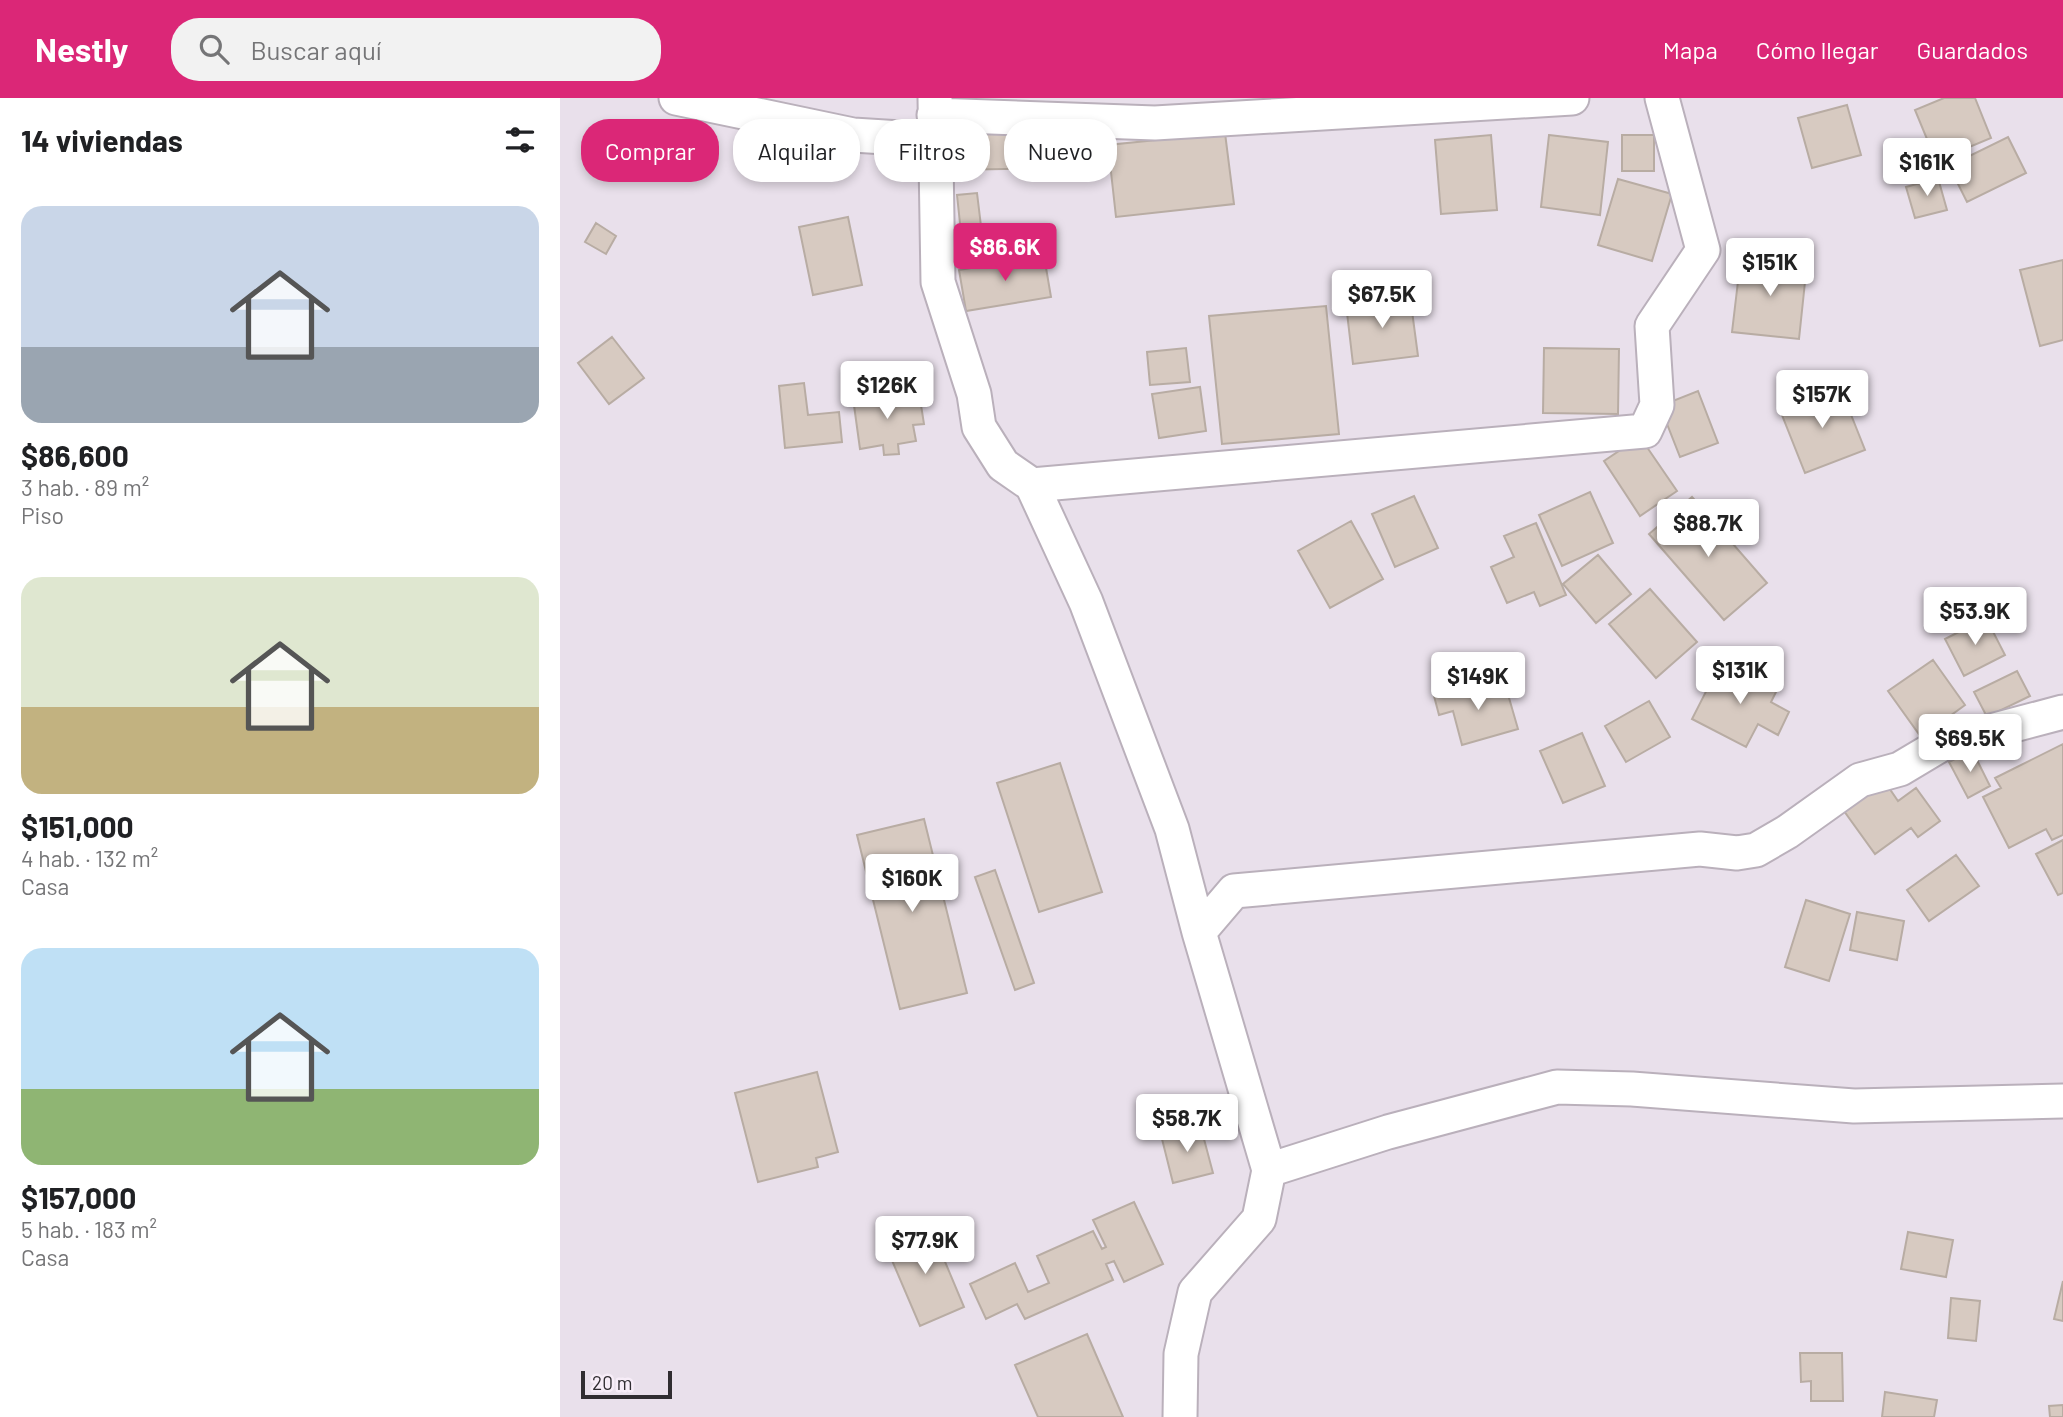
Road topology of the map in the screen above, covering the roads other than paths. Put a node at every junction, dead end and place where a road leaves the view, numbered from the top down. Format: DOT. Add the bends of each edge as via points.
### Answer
graph roads {
  1 [pos="676,98"];
  2 [pos="1572,98"];
  3 [pos="1662,98"];
  4 [pos="934,106"];
  5 [pos="874,136"];
  6 [pos="935,182"];
  7 [pos="1032,485"];
  8 [pos="2063,712"];
  9 [pos="1199,932"];
  10 [pos="2063,1101"];
  11 [pos="1269,1170"];
  12 [pos="1180,1417"];
  1 -- 5 [label="street"];
  2 -- 4 [label="street" via="1155,123"];
  3 -- 7 [label="street" via="1703,250 1652,326 1657,405 1645,431"];
  6 -- 7 [label="street" via="939,282 974,394 979,427 1003,465"];
  7 -- 9 [label="street" via="1086,602 1172,829"];
  8 -- 9 [label="street" via="1942,744 1899,769 1860,780 1756,850 1700,849 1234,891"];
  9 -- 11 [label="street"];
  10 -- 11 [label="street" via="1854,1106 1557,1087 1388,1132"];
  11 -- 12 [label="street" via="1259,1219 1195,1292 1181,1354"];
}
